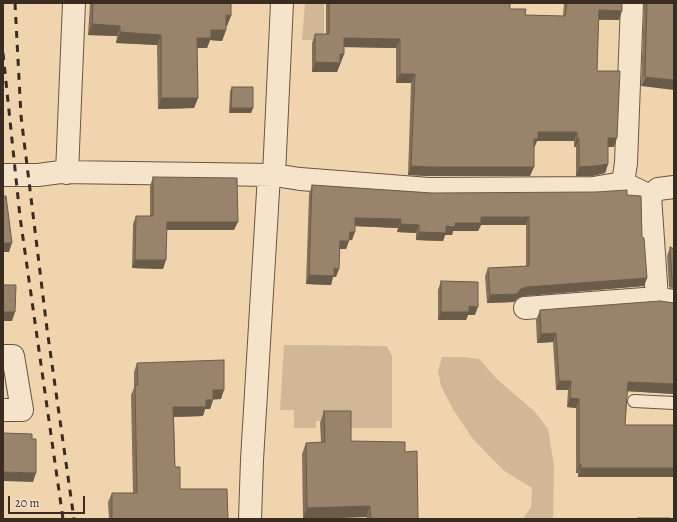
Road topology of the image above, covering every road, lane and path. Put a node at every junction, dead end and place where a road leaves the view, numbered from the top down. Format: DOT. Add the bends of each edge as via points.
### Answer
graph roads {
  1 [pos="74,3"];
  2 [pos="282,3"];
  3 [pos="632,3"];
  4 [pos="67,173"];
  5 [pos="3,175"];
  6 [pos="271,175"];
  7 [pos="623,183"];
  8 [pos="674,187"];
  9 [pos="650,196"];
  10 [pos="665,300"];
  11 [pos="525,308"];
  12 [pos="3,356"];
  13 [pos="634,401"];
  14 [pos="674,403"];
  15 [pos="3,410"];
  16 [pos="250,519"];
  1 -- 4 [label="street"];
  2 -- 6 [label="street"];
  3 -- 7 [label="street"];
  4 -- 5 [label="street"];
  4 -- 6 [label="street"];
  6 -- 7 [label="street" via="429,189 593,188"];
  6 -- 16 [label="street"];
  7 -- 9 [label="street"];
  8 -- 9 [label="street" via="658,189"];
  9 -- 10 [label="street"];
  10 -- 11 [label="street"];
  12 -- 15 [label="street" via="13,356 22,410"];
  13 -- 14 [label="lane"];
}
